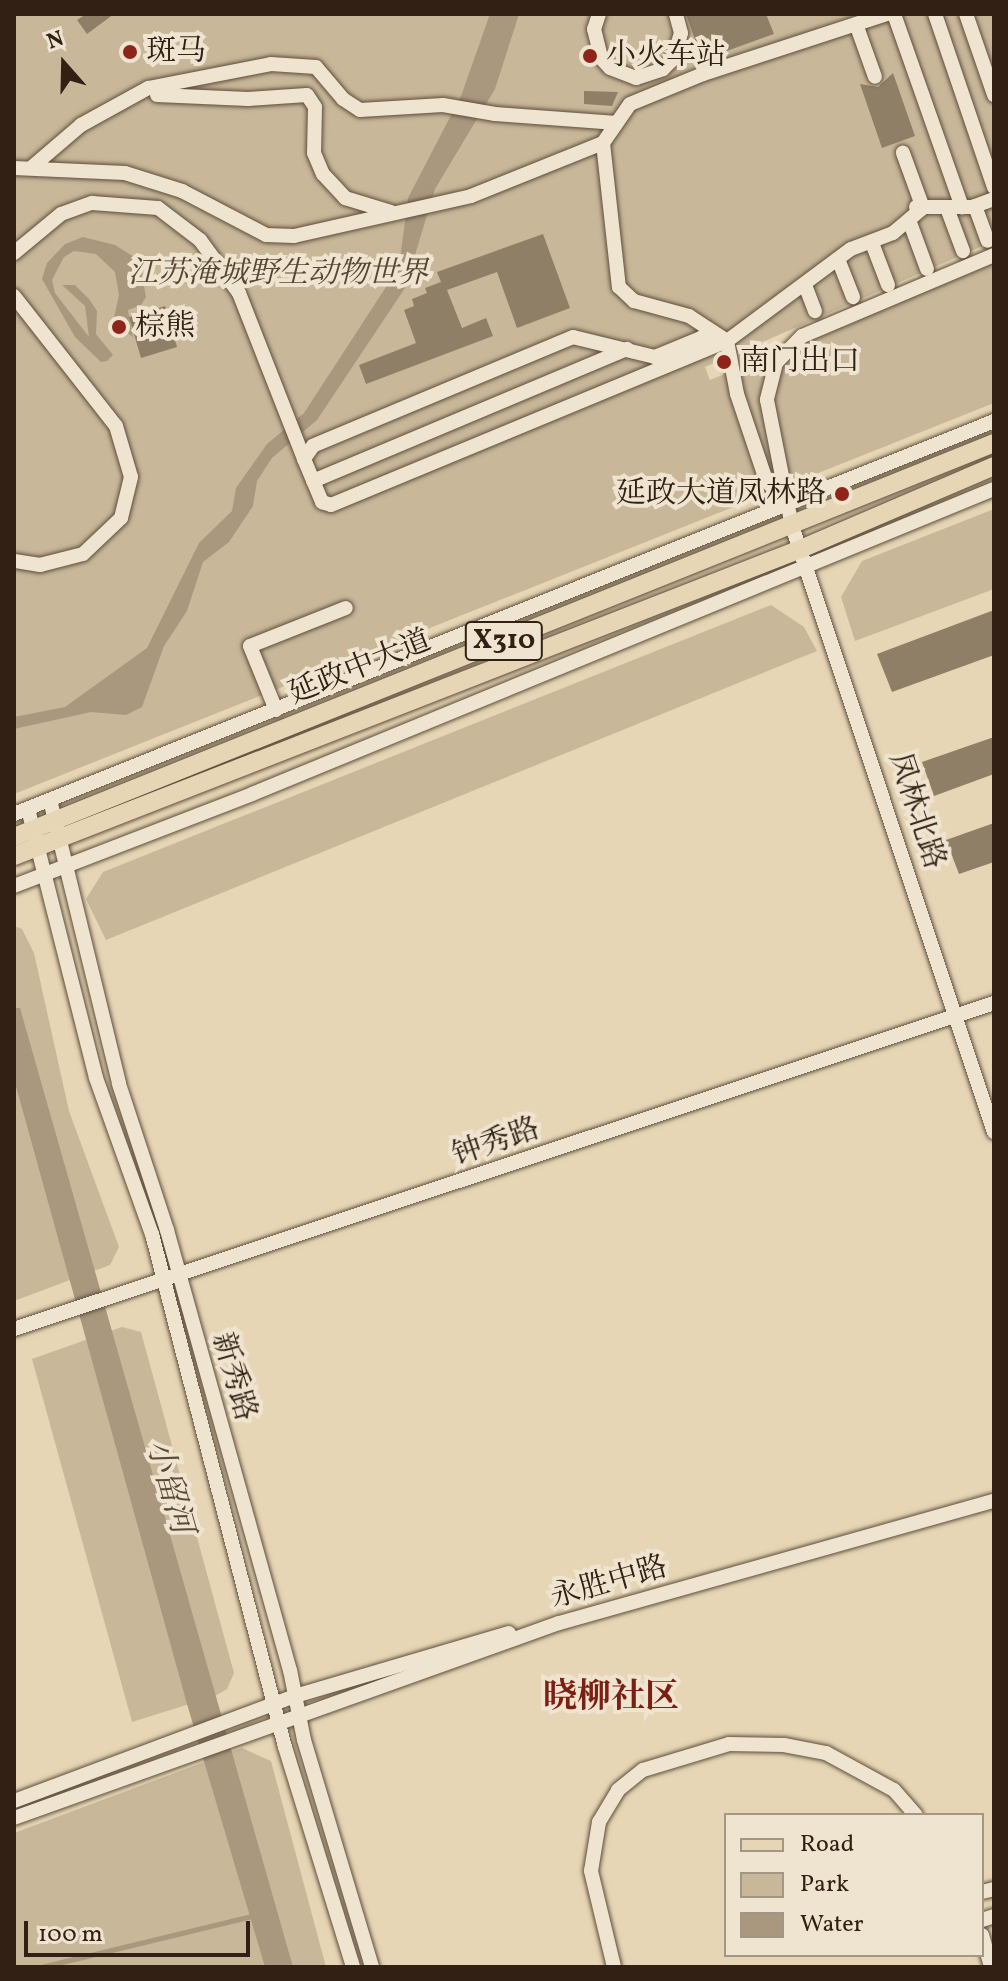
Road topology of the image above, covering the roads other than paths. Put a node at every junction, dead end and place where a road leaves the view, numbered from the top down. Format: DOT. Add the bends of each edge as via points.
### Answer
graph roads {
  1 [pos="599,14"];
  2 [pos="676,14"];
  3 [pos="887,14"];
  4 [pos="894,14"];
  5 [pos="935,14"];
  6 [pos="966,14"];
  7 [pos="856,24"];
  8 [pos="627,76"];
  9 [pos="875,77"];
  10 [pos="994,95"];
  11 [pos="630,104"];
  12 [pos="617,123"];
  13 [pos="603,143"];
  14 [pos="903,153"];
  15 [pos="32,167"];
  16 [pos="48,167"];
  17 [pos="14,168"];
  18 [pos="994,187"];
  19 [pos="182,191"];
  20 [pos="994,199"];
  21 [pos="961,207"];
  22 [pos="158,208"];
  23 [pos="915,212"];
  24 [pos="393,213"];
  25 [pos="872,243"];
  26 [pos="991,248"];
  27 [pos="963,251"];
  28 [pos="14,253"];
  29 [pos="838,259"];
  30 [pos="927,269"];
  31 [pos="805,285"];
  32 [pos="888,285"];
  33 [pos="14,296"];
  34 [pos="853,297"];
  35 [pos="815,311"];
  36 [pos="727,341"];
  37 [pos="627,349"];
  38 [pos="994,421"];
  39 [pos="994,443"];
  40 [pos="304,459"];
  41 [pos="994,466"];
  42 [pos="313,481"];
  43 [pos="994,489"];
  44 [pos="789,507"];
  45 [pos="792,526"];
  46 [pos="803,548"];
  47 [pos="14,561"];
  48 [pos="809,568"];
  49 [pos="346,608"];
  50 [pos="276,710"];
  51 [pos="50,800"];
  52 [pos="21,812"];
  53 [pos="56,830"];
  54 [pos="27,838"];
  55 [pos="14,856"];
  56 [pos="66,866"];
  57 [pos="45,874"];
  58 [pos="14,886"];
  59 [pos="994,1003"];
  60 [pos="955,1015"];
  61 [pos="994,1132"];
  62 [pos="180,1277"];
  63 [pos="161,1282"];
  64 [pos="14,1329"];
  65 [pos="994,1501"];
  66 [pos="559,1623"];
  67 [pos="295,1696"];
  68 [pos="274,1704"];
  69 [pos="299,1717"];
  70 [pos="279,1723"];
  71 [pos="14,1801"];
  72 [pos="914,1813"];
  73 [pos="14,1818"];
  74 [pos="984,1942"];
  75 [pos="353,1967"];
  76 [pos="372,1967"];
  77 [pos="614,1967"];
  78 [pos="991,1967"];
  1 -- 8 [label="street" via="594,29 601,58"];
  2 -- 8 [label="street" via="681,33 673,59 650,76"];
  3 -- 7 [label="street"];
  4 -- 21 [label="street"];
  5 -- 18 [label="street"];
  6 -- 10 [label="street"];
  7 -- 9 [label="street"];
  7 -- 11 [label="street"];
  8 -- 11 [label="street"];
  11 -- 12 [label="street"];
  12 -- 13 [label="street"];
  12 -- 15 [label="street" via="443,105 360,110 343,99 316,67 284,63 148,88 81,125"];
  13 -- 24 [label="street" via="471,196"];
  13 -- 36 [label="street" via="619,287 634,301 689,316"];
  14 -- 23 [label="street"];
  15 -- 16 [label="street"];
  15 -- 17 [label="street"];
  16 -- 19 [label="street" via="125,173"];
  16 -- 24 [label="street" via="90,129 131,104 166,92 248,99 307,95 315,107 314,153 323,174 345,198"];
  19 -- 22 [label="street"];
  19 -- 24 [label="street" via="266,235 294,236"];
  20 -- 21 [label="street"];
  21 -- 23 [label="street"];
  21 -- 26 [label="street"];
  21 -- 27 [label="street"];
  22 -- 28 [label="street" via="92,203 61,214"];
  22 -- 40 [label="street" via="200,240 239,293"];
  23 -- 25 [label="street"];
  23 -- 30 [label="street"];
  25 -- 29 [label="street"];
  25 -- 32 [label="street"];
  26 -- 44 [label="street, 凤林北路" via="802,336 776,363 767,400"];
  29 -- 31 [label="street"];
  29 -- 34 [label="street"];
  31 -- 35 [label="street"];
  31 -- 36 [label="street"];
  33 -- 47 [label="street" via="116,426 131,477 121,518 83,554 40,565"];
  36 -- 37 [label="street" via="701,338 655,357"];
  36 -- 42 [label="street" via="331,505 322,502"];
  36 -- 44 [label="street" via="737,394 766,480"];
  37 -- 40 [label="street" via="573,337 313,446"];
  37 -- 42 [label="street"];
  38 -- 44 [label="street"];
  39 -- 45 [label="main road, 延政中大道 / X310"];
  40 -- 42 [label="street"];
  41 -- 46 [label="main road, 延政中大道 / X310"];
  43 -- 48 [label="street"];
  44 -- 45 [label="street, 凤林北路"];
  44 -- 50 [label="street"];
  45 -- 46 [label="street, 凤林北路"];
  45 -- 53 [label="main road, 延政中大道 / X310"];
  46 -- 48 [label="street, 凤林北路"];
  46 -- 53 [label="main road, 延政中大道 / X310"];
  48 -- 56 [label="street"];
  48 -- 60 [label="street, 凤林北路"];
  49 -- 50 [label="street" via="250,646"];
  50 -- 51 [label="street"];
  51 -- 52 [label="street"];
  51 -- 53 [label="street, 新秀路"];
  52 -- 54 [label="street, 新秀路"];
  53 -- 54 [label="main road, 延政中大道 / X310"];
  53 -- 56 [label="street, 新秀路"];
  54 -- 55 [label="main road, 延政中大道 / X310"];
  54 -- 57 [label="street, 新秀路"];
  56 -- 57 [label="street"];
  56 -- 62 [label="street, 新秀路" via="119,1084"];
  57 -- 58 [label="street"];
  57 -- 63 [label="street, 新秀路" via="96,1078 152,1234"];
  59 -- 60 [label="street, 钟秀路"];
  60 -- 61 [label="street, 凤林北路"];
  60 -- 62 [label="street, 钟秀路"];
  62 -- 63 [label="street, 钟秀路"];
  62 -- 67 [label="street, 新秀路"];
  63 -- 64 [label="street, 钟秀路"];
  63 -- 68 [label="street, 新秀路"];
  65 -- 66 [label="street, 永胜中路"];
  66 -- 67 [label="street" via="464,1642"];
  66 -- 69 [label="street, 永胜中路"];
  67 -- 68 [label="street"];
  67 -- 69 [label="street, 新秀路"];
  68 -- 70 [label="street, 新秀路"];
  68 -- 71 [label="street"];
  69 -- 70 [label="street, 永胜中路"];
  69 -- 76 [label="street, 新秀路"];
  70 -- 73 [label="street, 永胜中路"];
  70 -- 75 [label="street, 新秀路"];
  72 -- 77 [label="street" via="894,1790 826,1753 784,1745 729,1744 643,1770 618,1790 599,1822 591,1871"];
  74 -- 78 [label="street"];
}
